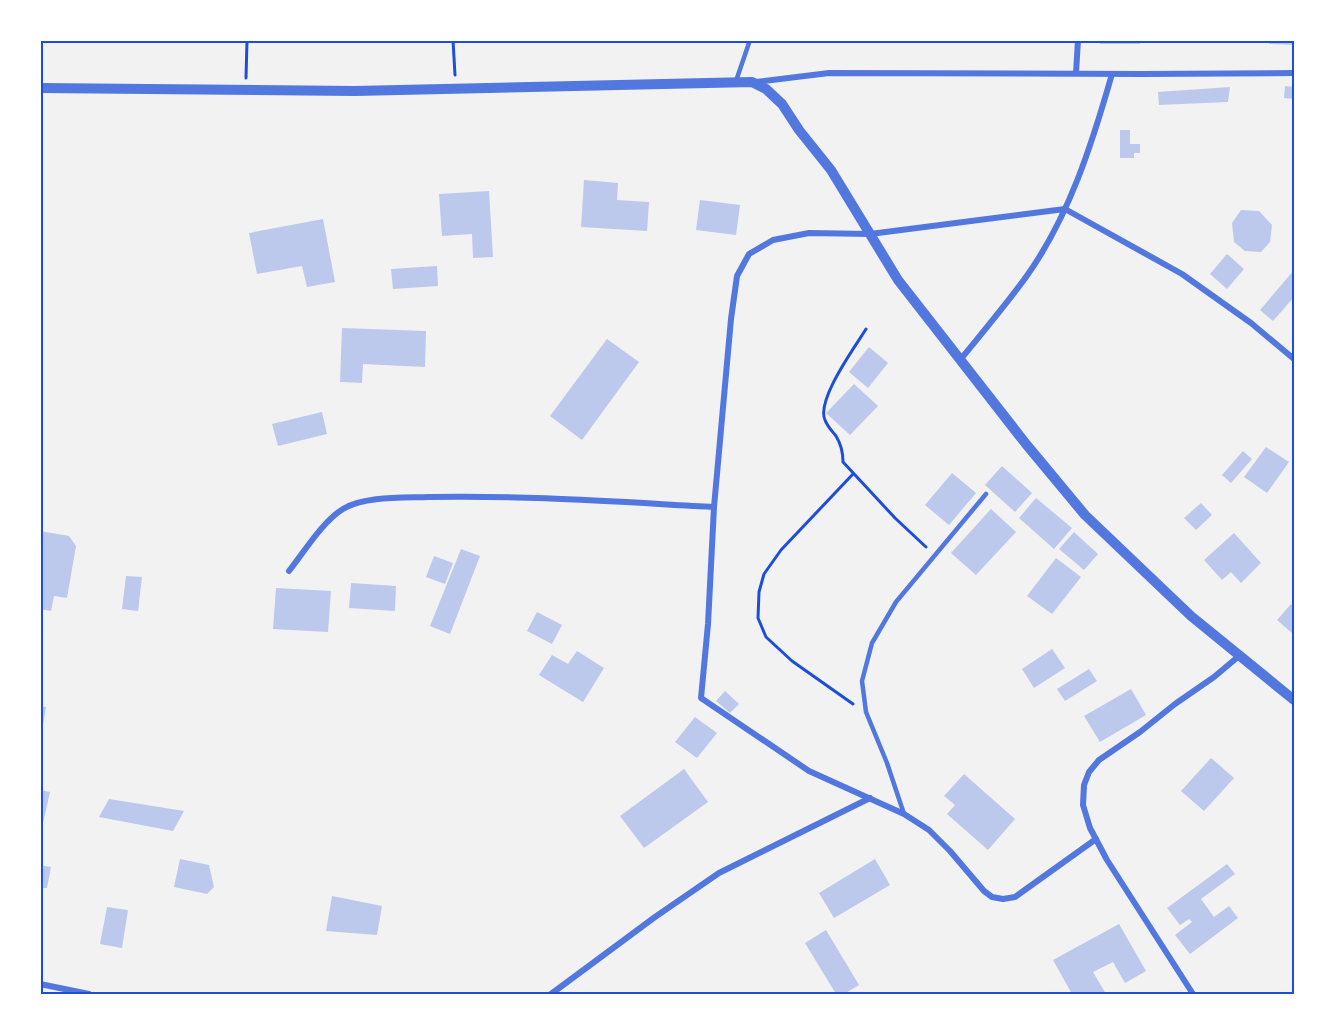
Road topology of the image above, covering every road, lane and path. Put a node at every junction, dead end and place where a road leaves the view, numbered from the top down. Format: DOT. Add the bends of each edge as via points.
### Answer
graph roads {
  1 [pos="247,40"];
  2 [pos="453,40"];
  3 [pos="750,40"];
  4 [pos="1078,40"];
  5 [pos="1076,73"];
  6 [pos="1294,73"];
  7 [pos="1112,74"];
  8 [pos="752,82"];
  9 [pos="735,84"];
  10 [pos="40,88"];
  11 [pos="246,88"];
  12 [pos="456,89"];
  13 [pos="1065,209"];
  14 [pos="870,234"];
  15 [pos="867,329"];
  16 [pos="1294,359"];
  17 [pos="960,360"];
  18 [pos="853,474"];
  19 [pos="986,494"];
  20 [pos="714,507"];
  21 [pos="934,555"];
  22 [pos="290,571"];
  23 [pos="1239,656"];
  24 [pos="1294,700"];
  25 [pos="866,712"];
  26 [pos="870,798"];
  27 [pos="904,814"];
  28 [pos="1096,839"];
  29 [pos="40,984"];
  30 [pos="89,994"];
  31 [pos="551,994"];
  32 [pos="1193,994"];
  1 -- 11 [label="path"];
  2 -- 12 [label="path"];
  3 -- 9 [label="lane"];
  4 -- 5 [label="street"];
  5 -- 7 [label="street"];
  5 -- 8 [label="street" via="829,73"];
  6 -- 7 [label="street"];
  7 -- 13 [label="street" via="1089,153"];
  8 -- 9 [label="street"];
  8 -- 14 [label="street" via="782,104 831,170"];
  9 -- 12 [label="street"];
  10 -- 11 [label="street"];
  11 -- 12 [label="street"];
  13 -- 14 [label="street"];
  13 -- 16 [label="street" via="1182,274"];
  13 -- 17 [label="street" via="1027,276"];
  14 -- 17 [label="street" via="898,280"];
  14 -- 20 [label="street" via="809,233 773,240 749,254 736,286"];
  15 -- 18 [label="path" via="838,375 823,409 824,420 840,444 843,462"];
  17 -- 23 [label="street" via="1085,515"];
  18 -- 21 [label="path"];
  18 -- 25 [label="path" via="781,549 764,574 758,618 766,637 792,660"];
  19 -- 21 [label="lane"];
  20 -- 22 [label="street" via="473,496 364,502 344,508 329,521"];
  20 -- 26 [label="street" via="701,698 809,771"];
  21 -- 25 [label="lane" via="896,602 872,643 862,681"];
  23 -- 24 [label="street"];
  23 -- 28 [label="street" via="1099,760 1089,772 1083,805"];
  25 -- 27 [label="lane"];
  26 -- 27 [label="street"];
  26 -- 31 [label="street" via="720,873"];
  27 -- 28 [label="street" via="944,844 992,897 1015,897"];
  28 -- 32 [label="street"];
  29 -- 30 [label="street"];
}
